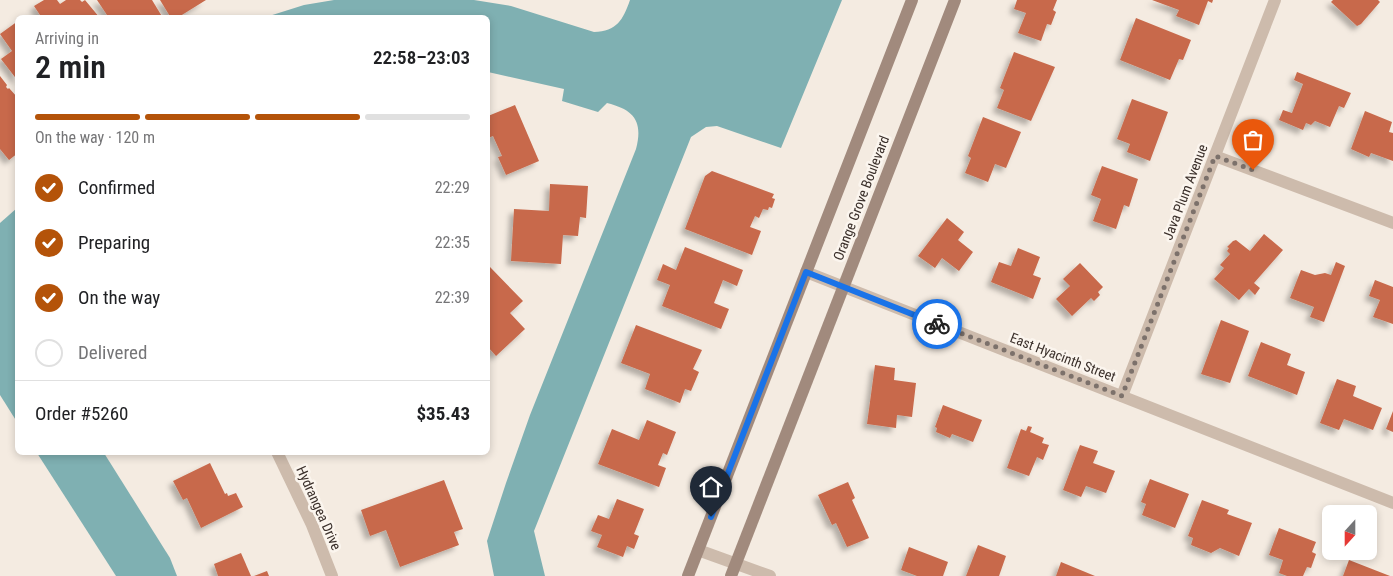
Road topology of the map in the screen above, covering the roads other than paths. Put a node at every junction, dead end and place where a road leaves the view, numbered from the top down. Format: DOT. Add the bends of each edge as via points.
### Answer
graph roads {
  1 [pos="912,0"];
  2 [pos="955,0"];
  3 [pos="1275,0"];
  4 [pos="1215,156"];
  5 [pos="1393,224"];
  6 [pos="806,272"];
  7 [pos="842,287"];
  8 [pos="1122,396"];
  9 [pos="278,455"];
  10 [pos="1393,503"];
  11 [pos="698,550"];
  12 [pos="736,563"];
  13 [pos="332,576"];
  14 [pos="688,576"];
  15 [pos="731,576"];
  16 [pos="770,576"];
  1 -- 6 [label="street, Orange Grove Boulevard"];
  2 -- 7 [label="street, Orange Grove Boulevard"];
  3 -- 4 [label="street, Java Plum Avenue"];
  4 -- 5 [label="street"];
  4 -- 8 [label="street, Java Plum Avenue"];
  6 -- 7 [label="street, East Hyacinth Street"];
  6 -- 11 [label="street, Orange Grove Boulevard"];
  7 -- 8 [label="street, East Hyacinth Street"];
  7 -- 12 [label="street, Orange Grove Boulevard"];
  8 -- 10 [label="street, East Hyacinth Street"];
  9 -- 13 [label="street, Hydrangea Drive"];
  11 -- 12 [label="street"];
  11 -- 14 [label="street, Orange Grove Boulevard"];
  12 -- 15 [label="street, Orange Grove Boulevard"];
  12 -- 16 [label="street"];
}
